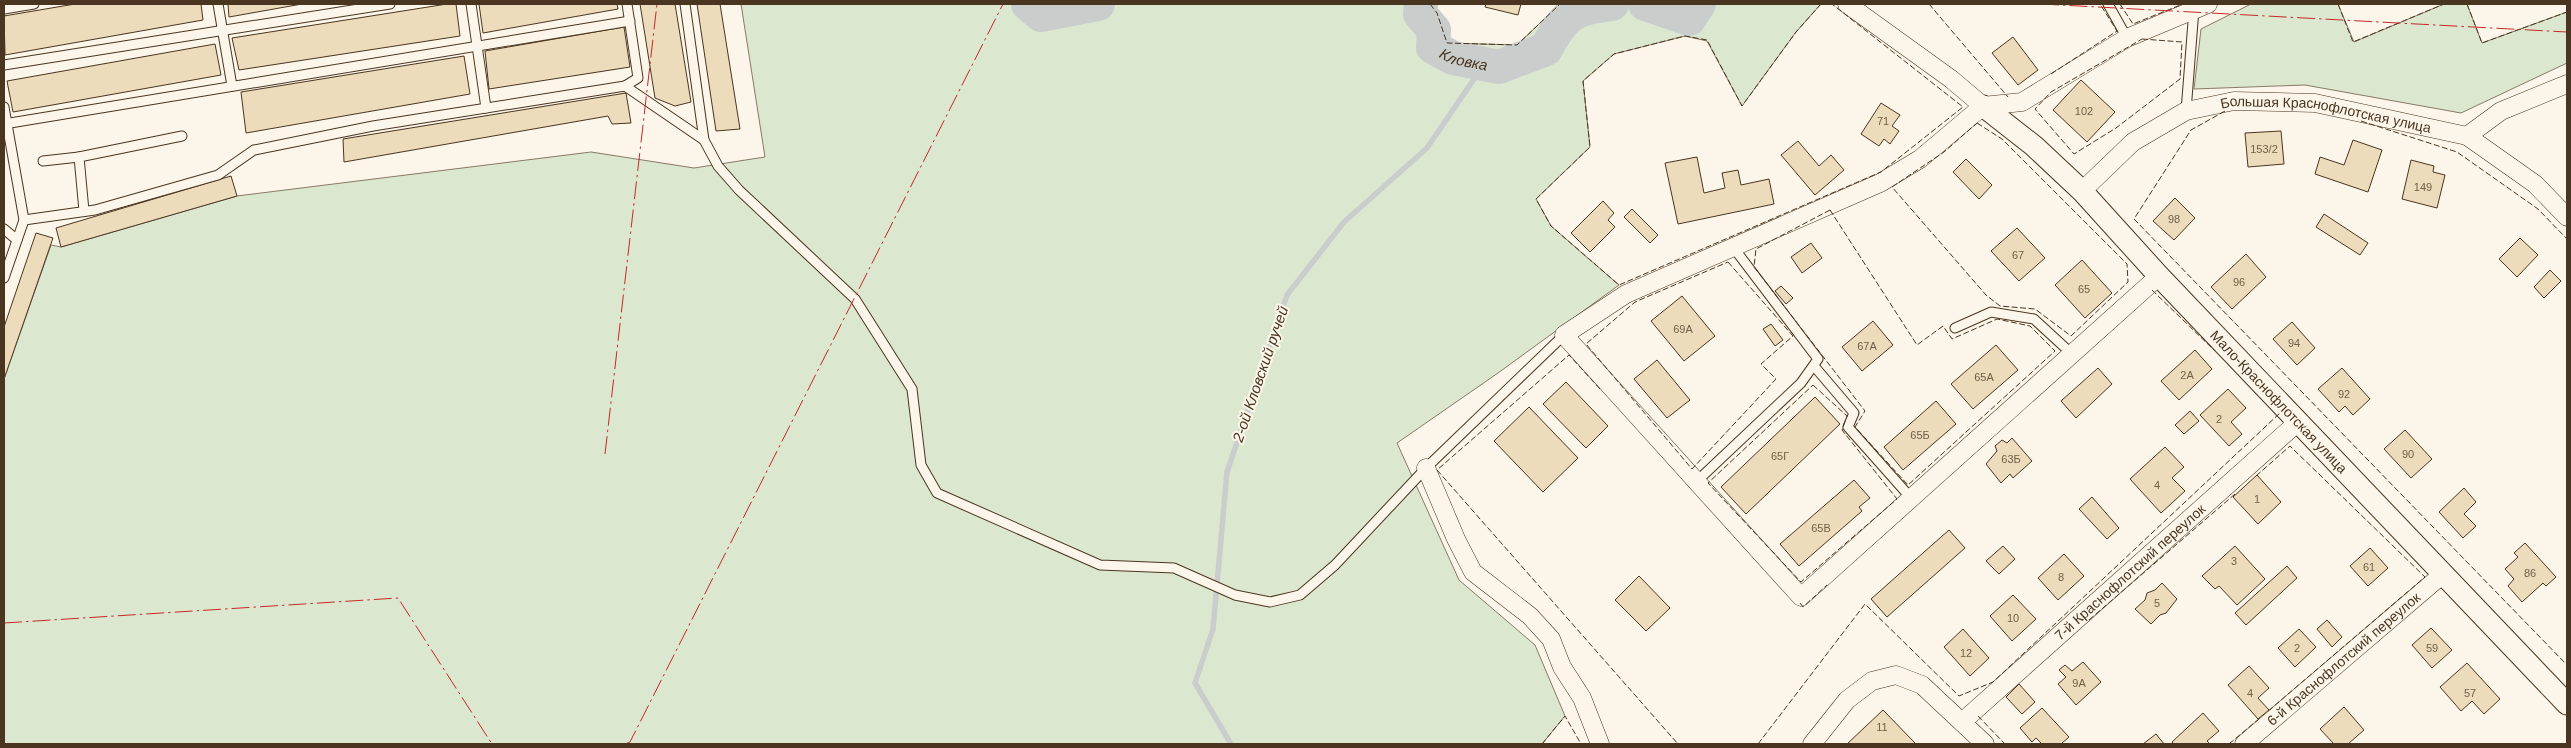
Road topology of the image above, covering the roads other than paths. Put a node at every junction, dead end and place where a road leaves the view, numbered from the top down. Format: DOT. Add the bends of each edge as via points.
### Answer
graph roads {
  1 [pos="34,4"];
  2 [pos="218,4"];
  3 [pos="390,4"];
  4 [pos="471,4"];
  5 [pos="627,4"];
  6 [pos="685,4"];
  7 [pos="1847,4"];
  8 [pos="2108,4"];
  9 [pos="2201,6"];
  10 [pos="4,9"];
  11 [pos="630,21"];
  12 [pos="222,30"];
  13 [pos="2127,38"];
  14 [pos="477,46"];
  15 [pos="4,65"];
  16 [pos="2567,84"];
  17 [pos="232,86"];
  18 [pos="625,86"];
  19 [pos="1983,106"];
  20 [pos="4,107"];
  21 [pos="486,108"];
  22 [pos="2186,111"];
  23 [pos="5,124"];
  24 [pos="182,136"];
  25 [pos="2467,136"];
  26 [pos="704,140"];
  27 [pos="79,157"];
  28 [pos="43,160"];
  29 [pos="2082,191"];
  30 [pos="84,212"];
  31 [pos="2567,217"];
  32 [pos="24,220"];
  33 [pos="4,229"];
  34 [pos="17,240"];
  35 [pos="1733,247"];
  36 [pos="2159,276"];
  37 [pos="4,278"];
  38 [pos="1955,328"];
  39 [pos="1564,335"];
  40 [pos="2072,354"];
  41 [pos="1814,366"];
  42 [pos="2298,422"];
  43 [pos="1426,468"];
  44 [pos="1696,482"];
  45 [pos="1911,498"];
  46 [pos="2443,574"];
  47 [pos="2567,704"];
  48 [pos="1962,722"];
  49 [pos="1600,744"];
  50 [pos="1812,744"];
  51 [pos="1985,744"];
  52 [pos="2244,744"];
  1 -- 10 [label="lane"];
  2 -- 12 [label="lane"];
  3 -- 12 [label="lane"];
  4 -- 14 [label="lane"];
  5 -- 11 [label="lane"];
  6 -- 26 [label="lane"];
  7 -- 19 [label="street"];
  8 -- 13 [label="lane"];
  9 -- 13 [label="street"];
  9 -- 22 [label="lane"];
  11 -- 14 [label="lane"];
  11 -- 18 [label="lane" via="638,78"];
  12 -- 15 [label="lane"];
  12 -- 17 [label="lane"];
  13 -- 19 [label="street" via="2022,102"];
  14 -- 17 [label="lane"];
  14 -- 21 [label="lane"];
  16 -- 25 [label="street" via="2501,111"];
  17 -- 23 [label="lane"];
  18 -- 21 [label="lane"];
  18 -- 26 [label="lane"];
  19 -- 29 [label="street, Мало-Краснофлотская улица" via="2034,146"];
  19 -- 35 [label="street" via="1920,159 1880,183"];
  20 -- 23 [label="lane"];
  21 -- 30 [label="lane" via="372,126 254,150 218,176"];
  22 -- 25 [label="street, Большая Краснофлотская улица" via="2234,102 2315,103"];
  22 -- 29 [label="street, Большая Краснофлотская улица" via="2133,142"];
  23 -- 32 [label="lane"];
  24 -- 27 [label="lane"];
  25 -- 31 [label="street, Большая Краснофлотская улица" via="2535,184"];
  26 -- 43 [label="lane" via="718,166 739,190 855,299 912,390 920,465 937,493 1100,565 1174,568 1235,595 1270,602 1300,595 1321,577"];
  27 -- 28 [label="lane"];
  27 -- 30 [label="lane"];
  29 -- 36 [label="street, Мало-Краснофлотская улица"];
  30 -- 32 [label="lane"];
  32 -- 34 [label="lane"];
  33 -- 34 [label="lane"];
  34 -- 37 [label="lane"];
  35 -- 39 [label="street" via="1626,294"];
  35 -- 41 [label="lane" via="1818,359"];
  36 -- 40 [label="street"];
  36 -- 42 [label="street, Мало-Краснофлотская улица"];
  38 -- 40 [label="lane" via="1991,312 2034,319"];
  39 -- 43 [label="lane"];
  39 -- 44 [label="street"];
  40 -- 45 [label="street"];
  41 -- 44 [label="lane" via="1801,383"];
  41 -- 45 [label="lane" via="1854,413 1848,427"];
  42 -- 46 [label="street, Мало-Краснофлотская улица"];
  42 -- 48 [label="street, 7-й Краснофлотский переулок"];
  43 -- 49 [label="street" via="1473,572 1530,616 1551,639 1562,667 1582,698"];
  44 -- 45 [label="street" via="1801,596"];
  46 -- 47 [label="street, Мало-Краснофлотская улица"];
  46 -- 52 [label="street, 6-й Краснофлотский переулок"];
  48 -- 50 [label="street" via="1922,685 1896,675 1872,681 1847,700"];
  48 -- 51 [label="street"];
}
